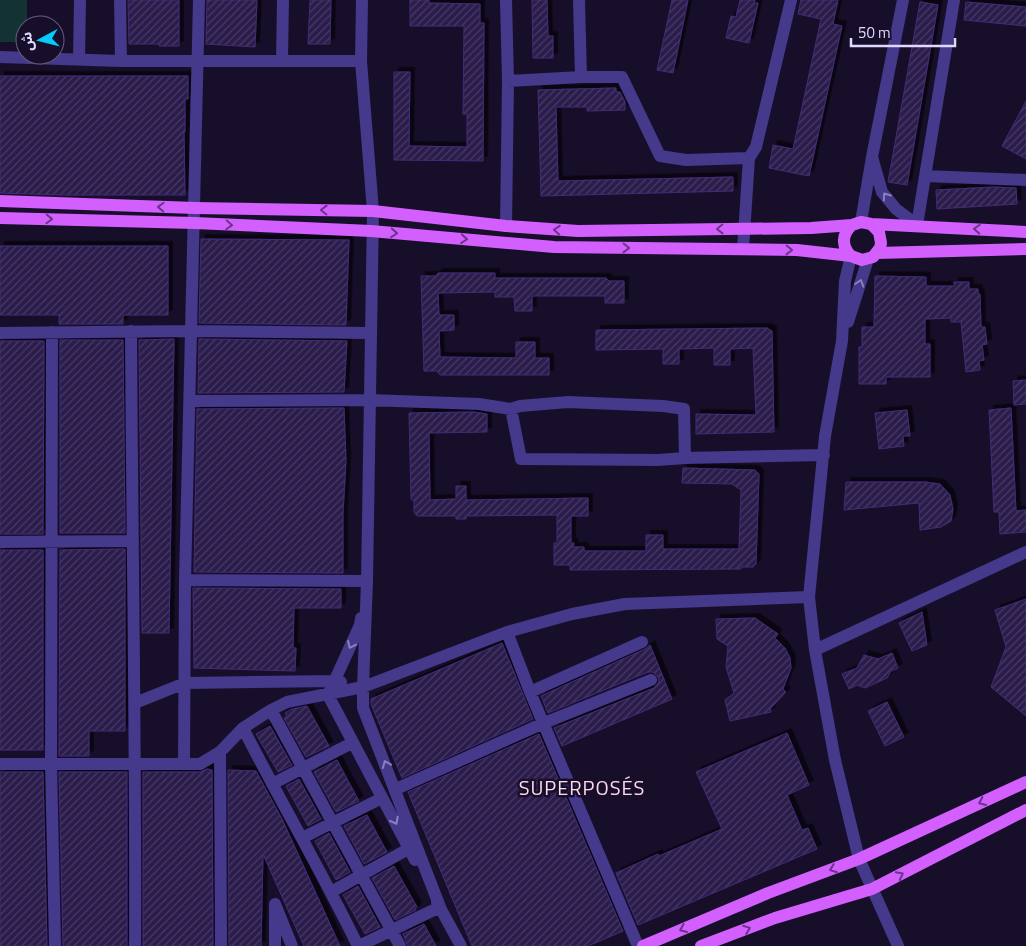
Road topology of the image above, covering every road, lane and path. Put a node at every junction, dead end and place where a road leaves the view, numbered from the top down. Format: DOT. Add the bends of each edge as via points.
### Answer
graph roads {
  1 [pos="80,0"];
  2 [pos="120,0"];
  3 [pos="199,0"];
  4 [pos="283,0"];
  5 [pos="362,0"];
  6 [pos="506,0"];
  7 [pos="579,0"];
  8 [pos="791,0"];
  9 [pos="903,0"];
  10 [pos="954,0"];
  11 [pos="0,57"];
  12 [pos="79,60"];
  13 [pos="198,60"];
  14 [pos="282,60"];
  15 [pos="121,61"];
  16 [pos="361,61"];
  17 [pos="581,77"];
  18 [pos="508,81"];
  19 [pos="872,157"];
  20 [pos="749,158"];
  21 [pos="925,176"];
  22 [pos="1026,180"];
  23 [pos="0,201"];
  24 [pos="195,208"];
  25 [pos="373,211"];
  26 [pos="0,218"];
  27 [pos="195,223"];
  28 [pos="862,224"];
  29 [pos="917,225"];
  30 [pos="506,226"];
  31 [pos="743,229"];
  32 [pos="371,231"];
  33 [pos="1026,232"];
  34 [pos="1026,249"];
  35 [pos="743,250"];
  36 [pos="832,254"];
  37 [pos="851,256"];
  38 [pos="872,256"];
  39 [pos="845,281"];
  40 [pos="131,331"];
  41 [pos="190,331"];
  42 [pos="52,332"];
  43 [pos="0,333"];
  44 [pos="370,333"];
  45 [pos="842,341"];
  46 [pos="369,400"];
  47 [pos="190,402"];
  48 [pos="511,409"];
  49 [pos="824,455"];
  50 [pos="685,458"];
  51 [pos="132,541"];
  52 [pos="0,542"];
  53 [pos="51,543"];
  54 [pos="1026,552"];
  55 [pos="185,580"];
  56 [pos="368,581"];
  57 [pos="809,597"];
  58 [pos="507,632"];
  59 [pos="642,642"];
  60 [pos="816,650"];
  61 [pos="651,680"];
  62 [pos="334,681"];
  63 [pos="185,683"];
  64 [pos="362,687"];
  65 [pos="530,692"];
  66 [pos="328,695"];
  67 [pos="135,703"];
  68 [pos="271,710"];
  69 [pos="544,723"];
  70 [pos="243,728"];
  71 [pos="352,743"];
  72 [pos="220,752"];
  73 [pos="0,764"];
  74 [pos="51,764"];
  75 [pos="136,764"];
  76 [pos="184,764"];
  77 [pos="303,767"];
  78 [pos="1026,782"];
  79 [pos="272,784"];
  80 [pos="396,789"];
  81 [pos="382,798"];
  82 [pos="1026,810"];
  83 [pos="333,822"];
  84 [pos="302,838"];
  85 [pos="410,848"];
  86 [pos="859,859"];
  87 [pos="362,876"];
  88 [pos="872,889"];
  89 [pos="331,892"];
  90 [pos="440,907"];
  91 [pos="392,930"];
  92 [pos="55,946"];
  93 [pos="135,946"];
  94 [pos="221,946"];
  95 [pos="276,946"];
  96 [pos="292,946"];
  97 [pos="359,946"];
  98 [pos="400,946"];
  99 [pos="460,946"];
  100 [pos="638,946"];
  101 [pos="643,946"];
  102 [pos="701,946"];
  103 [pos="898,946"];
  1 -- 12 [label="street"];
  2 -- 15 [label="street"];
  3 -- 13 [label="street"];
  4 -- 14 [label="street"];
  5 -- 16 [label="street"];
  6 -- 18 [label="street"];
  7 -- 17 [label="street"];
  8 -- 20 [label="street" via="756,148"];
  9 -- 19 [label="street"];
  10 -- 21 [label="street"];
  11 -- 12 [label="street"];
  12 -- 15 [label="street"];
  13 -- 14 [label="street"];
  13 -- 15 [label="street"];
  13 -- 24 [label="street"];
  14 -- 16 [label="street"];
  16 -- 25 [label="street"];
  17 -- 18 [label="street"];
  17 -- 20 [label="street" via="622,77 660,156 686,160"];
  18 -- 30 [label="street"];
  19 -- 28 [label="street"];
  29 -- 19 [label="street, one-way" via="896,209 882,192"];
  20 -- 31 [label="street"];
  21 -- 22 [label="street"];
  21 -- 29 [label="street"];
  24 -- 23 [label="main road, one-way"];
  25 -- 24 [label="main road, one-way"];
  24 -- 27 [label="street"];
  25 -- 30 [label="main road"];
  25 -- 32 [label="street"];
  26 -- 27 [label="main road, one-way"];
  27 -- 32 [label="main road, one-way"];
  27 -- 41 [label="street"];
  28 -- 29 [label="main road"];
  28 -- 31 [label="main road"];
  28 -- 37 [label="main road" via="848,229 844,240"];
  28 -- 38 [label="main road" via="879,232 881,237 880,248"];
  33 -- 29 [label="main road, one-way"];
  31 -- 30 [label="main road, one-way" via="578,231"];
  31 -- 35 [label="street"];
  32 -- 35 [label="main road, one-way" via="554,247"];
  32 -- 44 [label="street"];
  34 -- 38 [label="main road"];
  35 -- 36 [label="main road, one-way"];
  36 -- 37 [label="main road"];
  36 -- 39 [label="street" via="843,267"];
  37 -- 38 [label="main road" via="856,259"];
  37 -- 39 [label="street"];
  45 -- 38 [label="street, one-way"];
  39 -- 45 [label="street"];
  40 -- 41 [label="street"];
  40 -- 42 [label="street"];
  40 -- 51 [label="street"];
  41 -- 44 [label="street"];
  41 -- 47 [label="street"];
  42 -- 43 [label="street"];
  42 -- 53 [label="street"];
  44 -- 46 [label="street"];
  45 -- 49 [label="street"];
  46 -- 47 [label="street"];
  46 -- 48 [label="street" via="479,404"];
  46 -- 56 [label="street"];
  47 -- 55 [label="street"];
  48 -- 50 [label="street" via="521,458"];
  48 -- 50 [label="street" via="568,402 684,409"];
  49 -- 50 [label="street"];
  49 -- 57 [label="street"];
  51 -- 53 [label="street"];
  51 -- 67 [label="street"];
  52 -- 53 [label="street"];
  53 -- 74 [label="street"];
  54 -- 60 [label="street"];
  55 -- 56 [label="street"];
  55 -- 63 [label="street"];
  56 -- 62 [label="street, one-way" via="360,626"];
  56 -- 64 [label="street"];
  57 -- 58 [label="street" via="625,604 572,614"];
  57 -- 60 [label="street"];
  58 -- 64 [label="street"];
  58 -- 65 [label="street"];
  59 -- 65 [label="street"];
  60 -- 86 [label="street" via="835,760"];
  61 -- 69 [label="street"];
  62 -- 63 [label="street"];
  62 -- 64 [label="street"];
  62 -- 66 [label="street"];
  63 -- 67 [label="street"];
  63 -- 76 [label="street"];
  64 -- 66 [label="street"];
  80 -- 64 [label="street, one-way" via="363,708"];
  65 -- 69 [label="street"];
  66 -- 68 [label="street" via="287,702"];
  66 -- 71 [label="street"];
  67 -- 75 [label="street"];
  68 -- 70 [label="street"];
  68 -- 77 [label="street"];
  69 -- 80 [label="street"];
  69 -- 100 [label="street"];
  70 -- 72 [label="street"];
  70 -- 79 [label="street"];
  71 -- 77 [label="street"];
  71 -- 81 [label="street"];
  72 -- 76 [label="street" via="200,764"];
  72 -- 94 [label="street"];
  73 -- 74 [label="street"];
  74 -- 75 [label="street"];
  74 -- 92 [label="street"];
  75 -- 76 [label="street"];
  75 -- 93 [label="street"];
  77 -- 79 [label="street"];
  77 -- 83 [label="street"];
  78 -- 86 [label="main road, one-way"];
  79 -- 84 [label="street"];
  80 -- 90 [label="street"];
  81 -- 83 [label="street"];
  81 -- 85 [label="street, one-way"];
  88 -- 82 [label="main road, one-way"];
  83 -- 84 [label="street"];
  83 -- 87 [label="street"];
  84 -- 89 [label="street"];
  85 -- 87 [label="street"];
  85 -- 90 [label="street"];
  86 -- 88 [label="street"];
  86 -- 101 [label="main road, one-way"];
  87 -- 89 [label="street"];
  87 -- 91 [label="street"];
  102 -- 88 [label="main road, one-way" via="775,918"];
  88 -- 103 [label="street"];
  89 -- 97 [label="street"];
  90 -- 91 [label="street"];
  90 -- 99 [label="street"];
  91 -- 97 [label="street"];
  91 -- 98 [label="street"];
  95 -- 96 [label="street" via="275,904"];
}
